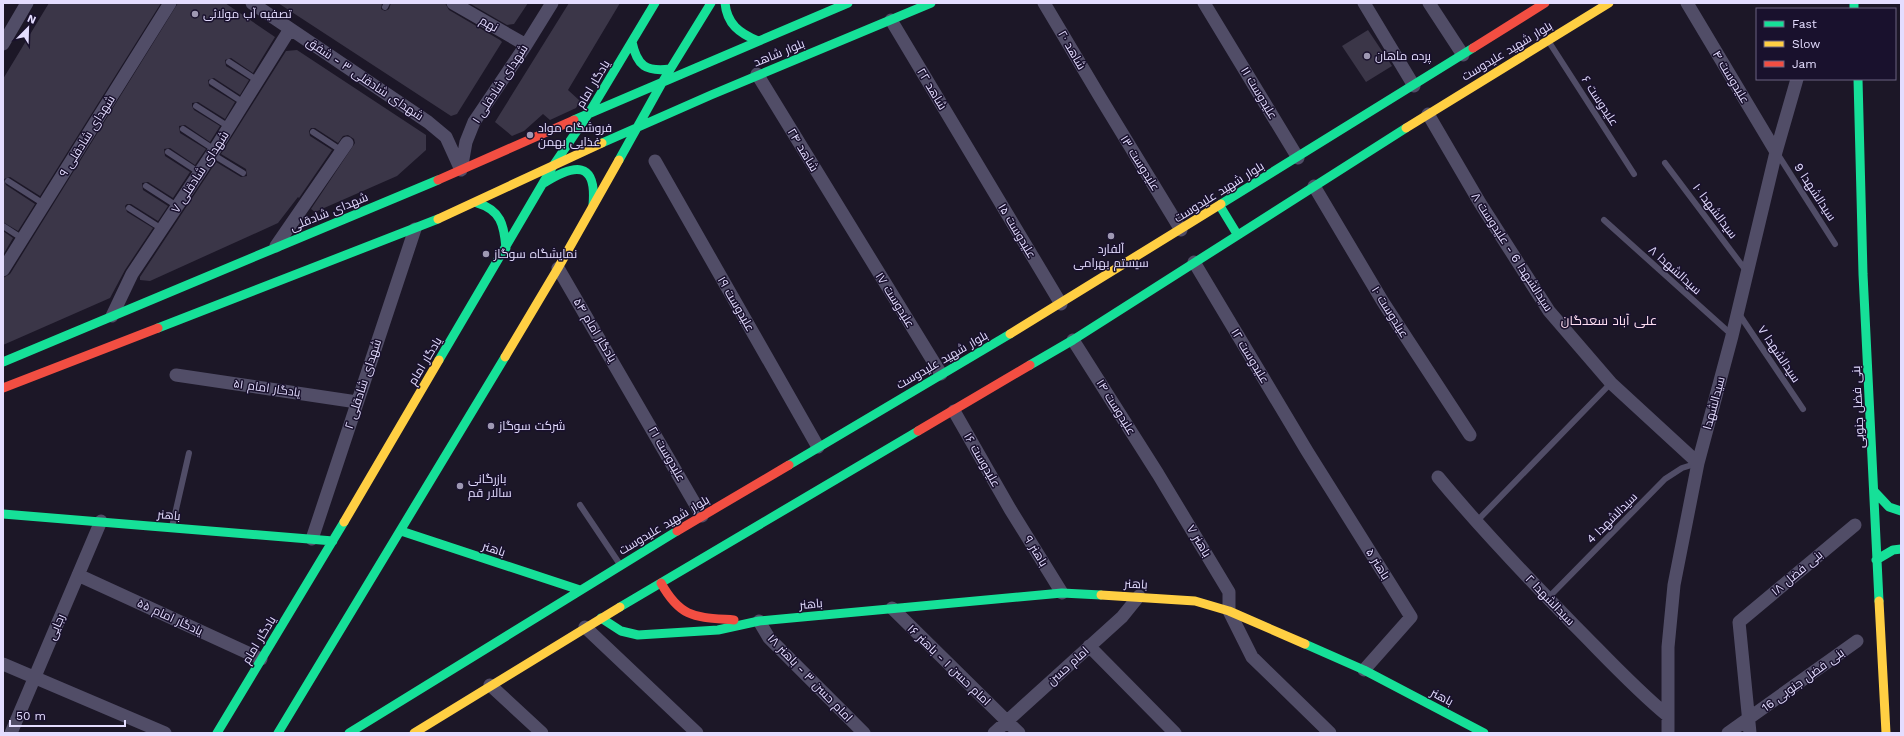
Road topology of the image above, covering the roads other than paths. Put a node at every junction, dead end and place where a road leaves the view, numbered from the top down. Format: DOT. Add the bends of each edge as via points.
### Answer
graph roads {
  1 [pos="27,3"];
  2 [pos="170,3"];
  3 [pos="252,3"];
  4 [pos="453,3"];
  5 [pos="552,3"];
  6 [pos="655,3"];
  7 [pos="711,3"];
  8 [pos="725,3"];
  9 [pos="848,3"];
  10 [pos="931,3"];
  11 [pos="1044,3"];
  12 [pos="1204,3"];
  13 [pos="1364,3"];
  14 [pos="1429,3"];
  15 [pos="1546,3"];
  16 [pos="1609,3"];
  17 [pos="1687,3"];
  18 [pos="1530,7"];
  19 [pos="891,20"];
  20 [pos="290,28"];
  21 [pos="1548,40"];
  22 [pos="758,41"];
  23 [pos="632,42"];
  24 [pos="3,44"];
  25 [pos="526,45"];
  26 [pos="1463,55"];
  27 [pos="229,62"];
  28 [pos="670,69"];
  29 [pos="757,74"];
  30 [pos="1797,80"];
  31 [pos="1858,80"];
  32 [pos="258,81"];
  33 [pos="663,81"];
  34 [pos="212,82"];
  35 [pos="1414,86"];
  36 [pos="1100,97"];
  37 [pos="244,103"];
  38 [pos="196,106"];
  39 [pos="589,113"];
  40 [pos="1428,114"];
  41 [pos="229,127"];
  42 [pos="637,127"];
  43 [pos="183,129"];
  44 [pos="313,132"];
  45 [pos="344,147"];
  46 [pos="168,152"];
  47 [pos="213,152"];
  48 [pos="1776,152"];
  49 [pos="973,158"];
  50 [pos="1298,158"];
  51 [pos="655,161"];
  52 [pos="1665,163"];
  53 [pos="553,166"];
  54 [pos="461,170"];
  55 [pos="200,173"];
  56 [pos="243,173"];
  57 [pos="1634,174"];
  58 [pos="8,181"];
  59 [pos="543,184"];
  60 [pos="146,186"];
  61 [pos="1314,186"];
  62 [pos="477,203"];
  63 [pos="44,204"];
  64 [pos="177,206"];
  65 [pos="593,206"];
  66 [pos="1220,206"];
  67 [pos="129,208"];
  68 [pos="1604,220"];
  69 [pos="3,226"];
  70 [pos="849,226"];
  71 [pos="415,228"];
  72 [pos="162,229"];
  73 [pos="1181,230"];
  74 [pos="1237,234"];
  75 [pos="23,239"];
  76 [pos="1835,244"];
  77 [pos="276,246"];
  78 [pos="506,248"];
  79 [pos="1194,262"];
  80 [pos="4,264"];
  81 [pos="558,268"];
  82 [pos="1747,272"];
  83 [pos="1061,304"];
  84 [pos="1738,312"];
  85 [pos="112,316"];
  86 [pos="1732,336"];
  87 [pos="1073,340"];
  88 [pos="3,362"];
  89 [pos="941,374"];
  90 [pos="176,375"];
  91 [pos="1611,383"];
  92 [pos="3,388"];
  93 [pos="632,393"];
  94 [pos="357,402"];
  95 [pos="1803,409"];
  96 [pos="954,411"];
  97 [pos="1470,435"];
  98 [pos="818,447"];
  99 [pos="1307,451"];
  100 [pos="189,453"];
  101 [pos="1698,463"];
  102 [pos="1158,474"];
  103 [pos="1438,477"];
  104 [pos="1874,491"];
  105 [pos="580,505"];
  106 [pos="1010,509"];
  107 [pos="1901,511"];
  108 [pos="3,514"];
  109 [pos="702,516"];
  110 [pos="101,521"];
  111 [pos="1476,522"];
  112 [pos="1854,525"];
  113 [pos="172,527"];
  114 [pos="401,531"];
  115 [pos="312,539"];
  116 [pos="333,541"];
  117 [pos="1901,549"];
  118 [pos="1876,560"];
  119 [pos="620,565"];
  120 [pos="78,575"];
  121 [pos="661,583"];
  122 [pos="580,590"];
  123 [pos="1062,593"];
  124 [pos="1139,596"];
  125 [pos="1548,598"];
  126 [pos="892,608"];
  127 [pos="1229,611"];
  128 [pos="601,618"];
  129 [pos="759,621"];
  130 [pos="585,627"];
  131 [pos="1857,641"];
  132 [pos="1089,646"];
  133 [pos="261,659"];
  134 [pos="3,664"];
  135 [pos="1364,670"];
  136 [pos="35,677"];
  137 [pos="490,685"];
  138 [pos="291,712"];
  139 [pos="1668,716"];
  140 [pos="1749,719"];
  141 [pos="1007,721"];
  142 [pos="11,733"];
  143 [pos="165,733"];
  144 [pos="217,733"];
  145 [pos="278,733"];
  146 [pos="289,733"];
  147 [pos="349,733"];
  148 [pos="414,733"];
  149 [pos="542,733"];
  150 [pos="697,733"];
  151 [pos="864,733"];
  152 [pos="994,733"];
  153 [pos="1019,733"];
  154 [pos="1175,733"];
  155 [pos="1330,733"];
  156 [pos="1484,733"];
  157 [pos="1668,733"];
  158 [pos="1728,733"];
  159 [pos="1750,733"];
  160 [pos="1886,733"];
  1 -- 24 [label="street"];
  2 -- 63 [label="street, شهدای شادقلی ۹"];
  3 -- 20 [label="street, شهدای شادقلی ۳ - شفق"];
  4 -- 25 [label="street, نهم"];
  5 -- 25 [label="street, شهدای شادقلی ۱"];
  6 -- 23 [label="main road, یادگار امام"];
  7 -- 28 [label="main road"];
  8 -- 22 [label="main road" via="731,25 741,35"];
  9 -- 22 [label="main road, بلوار شاهد"];
  10 -- 19 [label="main road, بلوار شاهد"];
  11 -- 36 [label="street, شاهد ۲۰"];
  12 -- 50 [label="street, علیدوست ۱۱"];
  13 -- 35 [label="street"];
  14 -- 26 [label="street"];
  15 -- 18 [label="main road, بلوار شهید علیدوست"];
  16 -- 21 [label="main road, بلوار شهید علیدوست"];
  17 -- 48 [label="street, علیدوست ۴"];
  18 -- 26 [label="main road, بلوار شهید علیدوست"];
  19 -- 29 [label="main road, بلوار شاهد"];
  19 -- 49 [label="street, شاهد ۲۲"];
  20 -- 32 [label="street, شهدای شادقلی ۷"];
  20 -- 54 [label="street, شهدای شادقلی ۳ - شفق" via="428,122 446,137"];
  21 -- 40 [label="main road, بلوار شهید علیدوست"];
  21 -- 57 [label="lane, علیدوست ۶"];
  22 -- 33 [label="main road, بلوار شاهد"];
  23 -- 28 [label="main road" via="635,57 642,65 657,70"];
  23 -- 39 [label="main road, یادگار امام"];
  25 -- 54 [label="street, شهدای شادقلی ۱" via="474,122 466,142"];
  26 -- 35 [label="main road, بلوار شهید علیدوست"];
  27 -- 32 [label="lane"];
  28 -- 33 [label="main road"];
  29 -- 42 [label="main road, بلوار شاهد"];
  29 -- 70 [label="street, شاهد ۲۴"];
  30 -- 48 [label="street, سیدالشهدا"];
  31 -- 104 [label="main road, بنی فضل جنوبی" via="1863,274"];
  32 -- 37 [label="street, شهدای شادقلی ۷"];
  33 -- 39 [label="main road, شهدای شادقلی"];
  33 -- 42 [label="main road"];
  34 -- 37 [label="lane"];
  35 -- 50 [label="main road, بلوار شهید علیدوست"];
  36 -- 73 [label="street, علیدوست ۱۳"];
  37 -- 41 [label="street, شهدای شادقلی ۷"];
  38 -- 41 [label="lane"];
  39 -- 53 [label="main road, یادگار امام"];
  39 -- 54 [label="main road, شهدای شادقلی"];
  40 -- 61 [label="main road, بلوار شهید علیدوست"];
  40 -- 91 [label="street, سیدالشهدا 6 - علیدوست ۸" via="1480,203 1549,310"];
  41 -- 47 [label="street, شهدای شادقلی ۷"];
  42 -- 53 [label="main road"];
  42 -- 65 [label="main road"];
  43 -- 47 [label="lane"];
  44 -- 45 [label="lane"];
  45 -- 77 [label="street"];
  46 -- 55 [label="lane"];
  47 -- 55 [label="street, شهدای شادقلی ۷"];
  47 -- 56 [label="lane"];
  48 -- 76 [label="lane, سیدالشهدا 9"];
  48 -- 82 [label="street, سیدالشهدا"];
  49 -- 83 [label="street, علیدوست ۱۵"];
  50 -- 66 [label="main road, بلوار شهید علیدوست"];
  51 -- 98 [label="street, علیدوست ۱۹"];
  52 -- 82 [label="lane, سیدالشهدا ۱۰"];
  53 -- 59 [label="main road, یادگار امام"];
  53 -- 62 [label="main road"];
  54 -- 77 [label="main road, شهدای شادقلی"];
  55 -- 64 [label="street, شهدای شادقلی ۷"];
  58 -- 63 [label="lane"];
  59 -- 65 [label="main road" via="571,169 586,172 592,180 595,192"];
  59 -- 78 [label="main road, یادگار امام"];
  60 -- 64 [label="lane"];
  61 -- 74 [label="main road, بلوار شهید علیدوست"];
  61 -- 97 [label="street, عیلدوست ۱۰" via="1383,302"];
  62 -- 71 [label="main road"];
  62 -- 78 [label="main road" via="487,205 503,223"];
  63 -- 75 [label="street, شهدای شادقلی ۹"];
  64 -- 72 [label="street, شهدای شادقلی ۷"];
  65 -- 81 [label="main road"];
  66 -- 73 [label="main road, بلوار شهید علیدوست"];
  66 -- 74 [label="main road"];
  67 -- 72 [label="lane"];
  68 -- 86 [label="lane, سیدالشهدا ۸"];
  69 -- 75 [label="lane"];
  70 -- 89 [label="street, علیدوست ۱۷"];
  71 -- 92 [label="main road" via="72,357"];
  71 -- 94 [label="street, شهدای شادقلی ۲"];
  72 -- 85 [label="street, شهدای شادقلی ۷" via="132,274"];
  73 -- 83 [label="main road, بلوار شهید علیدوست"];
  74 -- 79 [label="main road, بلوار شهید علیدوست"];
  75 -- 80 [label="street, شهدای شادقلی ۹"];
  77 -- 85 [label="main road, شهدای شادقلی"];
  78 -- 116 [label="main road, یادگار امام"];
  79 -- 87 [label="main road, بلوار شهید علیدوست"];
  79 -- 99 [label="street, علیدوست ۱۲"];
  81 -- 93 [label="street, یادگار امام ۵۴"];
  81 -- 114 [label="main road"];
  82 -- 84 [label="street, سیدالشهدا"];
  83 -- 89 [label="main road, بلوار شهید علیدوست"];
  84 -- 86 [label="street, سیدالشهدا"];
  84 -- 95 [label="lane, سیدالشهدا ۷"];
  85 -- 88 [label="main road, شهدای شادقلی" via="66,339"];
  86 -- 101 [label="street, سیدالشهدا"];
  87 -- 96 [label="main road, بلوار شهید علیدوست"];
  87 -- 102 [label="street, علیدوست ۱۴"];
  89 -- 98 [label="main road, بلوار شهید علیدوست"];
  90 -- 94 [label="street, یادگار امام ۵۱"];
  91 -- 101 [label="street, سیدالشهدا 6 - علیدوست ۸"];
  91 -- 111 [label="lane"];
  93 -- 109 [label="street, علیدوست ۲۱"];
  94 -- 115 [label="street, شهدای شادقلی ۲"];
  96 -- 106 [label="street, علیدوست ۱۶"];
  96 -- 121 [label="main road, بلوار شهید علیدوست"];
  98 -- 109 [label="main road, بلوار شهید علیدوست"];
  99 -- 135 [label="street, باهنر ۵" via="1411,617"];
  100 -- 113 [label="lane"];
  101 -- 125 [label="lane, سیدالشهدا 4" via="1682,468 1665,479"];
  101 -- 139 [label="street, سیدالشهدا" via="1674,585 1668,647"];
  102 -- 127 [label="street, باهنر ۷" via="1229,592"];
  103 -- 111 [label="street, سیدالشهدا ۲"];
  104 -- 107 [label="main road" via="1884,504"];
  104 -- 118 [label="main road, بنی فضل جنوبی"];
  105 -- 119 [label="lane"];
  106 -- 123 [label="street, باهنر ۹"];
  108 -- 110 [label="main road, باهنر"];
  109 -- 119 [label="main road, بلوار شهید علیدوست"];
  110 -- 113 [label="main road, باهنر"];
  110 -- 120 [label="street, رجایی"];
  111 -- 125 [label="street, سیدالشهدا ۲"];
  112 -- 140 [label="street, بنی فضل ۱۸" via="1739,622"];
  113 -- 115 [label="main road, باهنر"];
  114 -- 122 [label="main road, باهنر"];
  114 -- 138 [label="main road"];
  115 -- 116 [label="main road, باهنر"];
  116 -- 133 [label="main road, یادگار امام"];
  117 -- 118 [label="main road" via="1893,550"];
  118 -- 160 [label="main road, بنی فضل جنوبی"];
  119 -- 122 [label="main road, بلوار شهید علیدوست"];
  120 -- 133 [label="street, یادگار امام ۵۵"];
  120 -- 136 [label="street, رجایی"];
  121 -- 128 [label="main road, بلوار شهید علیدوست"];
  121 -- 129 [label="main road, باهنر" via="679,610 709,618"];
  122 -- 147 [label="main road, بلوار شهید علیدوست"];
  123 -- 124 [label="main road, باهنر"];
  123 -- 126 [label="main road, باهنر"];
  124 -- 127 [label="main road, باهنر" via="1195,601"];
  124 -- 132 [label="street, امام حسن" via="1122,616"];
  125 -- 139 [label="street, سیدالشهدا ۲" via="1642,694"];
  126 -- 129 [label="main road, باهنر"];
  126 -- 141 [label="street, امام حسن ۱ - باهنر ۱۶"];
  127 -- 135 [label="main road, باهنر"];
  127 -- 155 [label="street" via="1252,657"];
  128 -- 129 [label="main road, باهنر" via="621,631 638,635 710,631"];
  128 -- 130 [label="main road, بلوار شهید علیدوست"];
  129 -- 151 [label="street, امام حسن ۳ - باهنر ۱۸" via="769,638"];
  130 -- 137 [label="main road, بلوار شهید علیدوست"];
  130 -- 150 [label="street"];
  131 -- 140 [label="street, بنی فضل جنوبی 16"];
  132 -- 141 [label="street, امام حسن"];
  132 -- 154 [label="street"];
  133 -- 144 [label="main road, یادگار امام"];
  134 -- 136 [label="street"];
  135 -- 156 [label="main road, باهنر"];
  136 -- 142 [label="street, رجایی"];
  136 -- 143 [label="street"];
  137 -- 148 [label="main road, بلوار شهید علیدوست"];
  137 -- 149 [label="street"];
  138 -- 145 [label="main road"];
  138 -- 146 [label="main road"];
  139 -- 157 [label="street, سیدالشهدا"];
  140 -- 158 [label="street, بنی فضل جنوبی 16"];
  140 -- 159 [label="street"];
  141 -- 152 [label="street, امام حسن"];
  141 -- 153 [label="street, امام حسن ۱ - باهنر ۱۶"];
}
